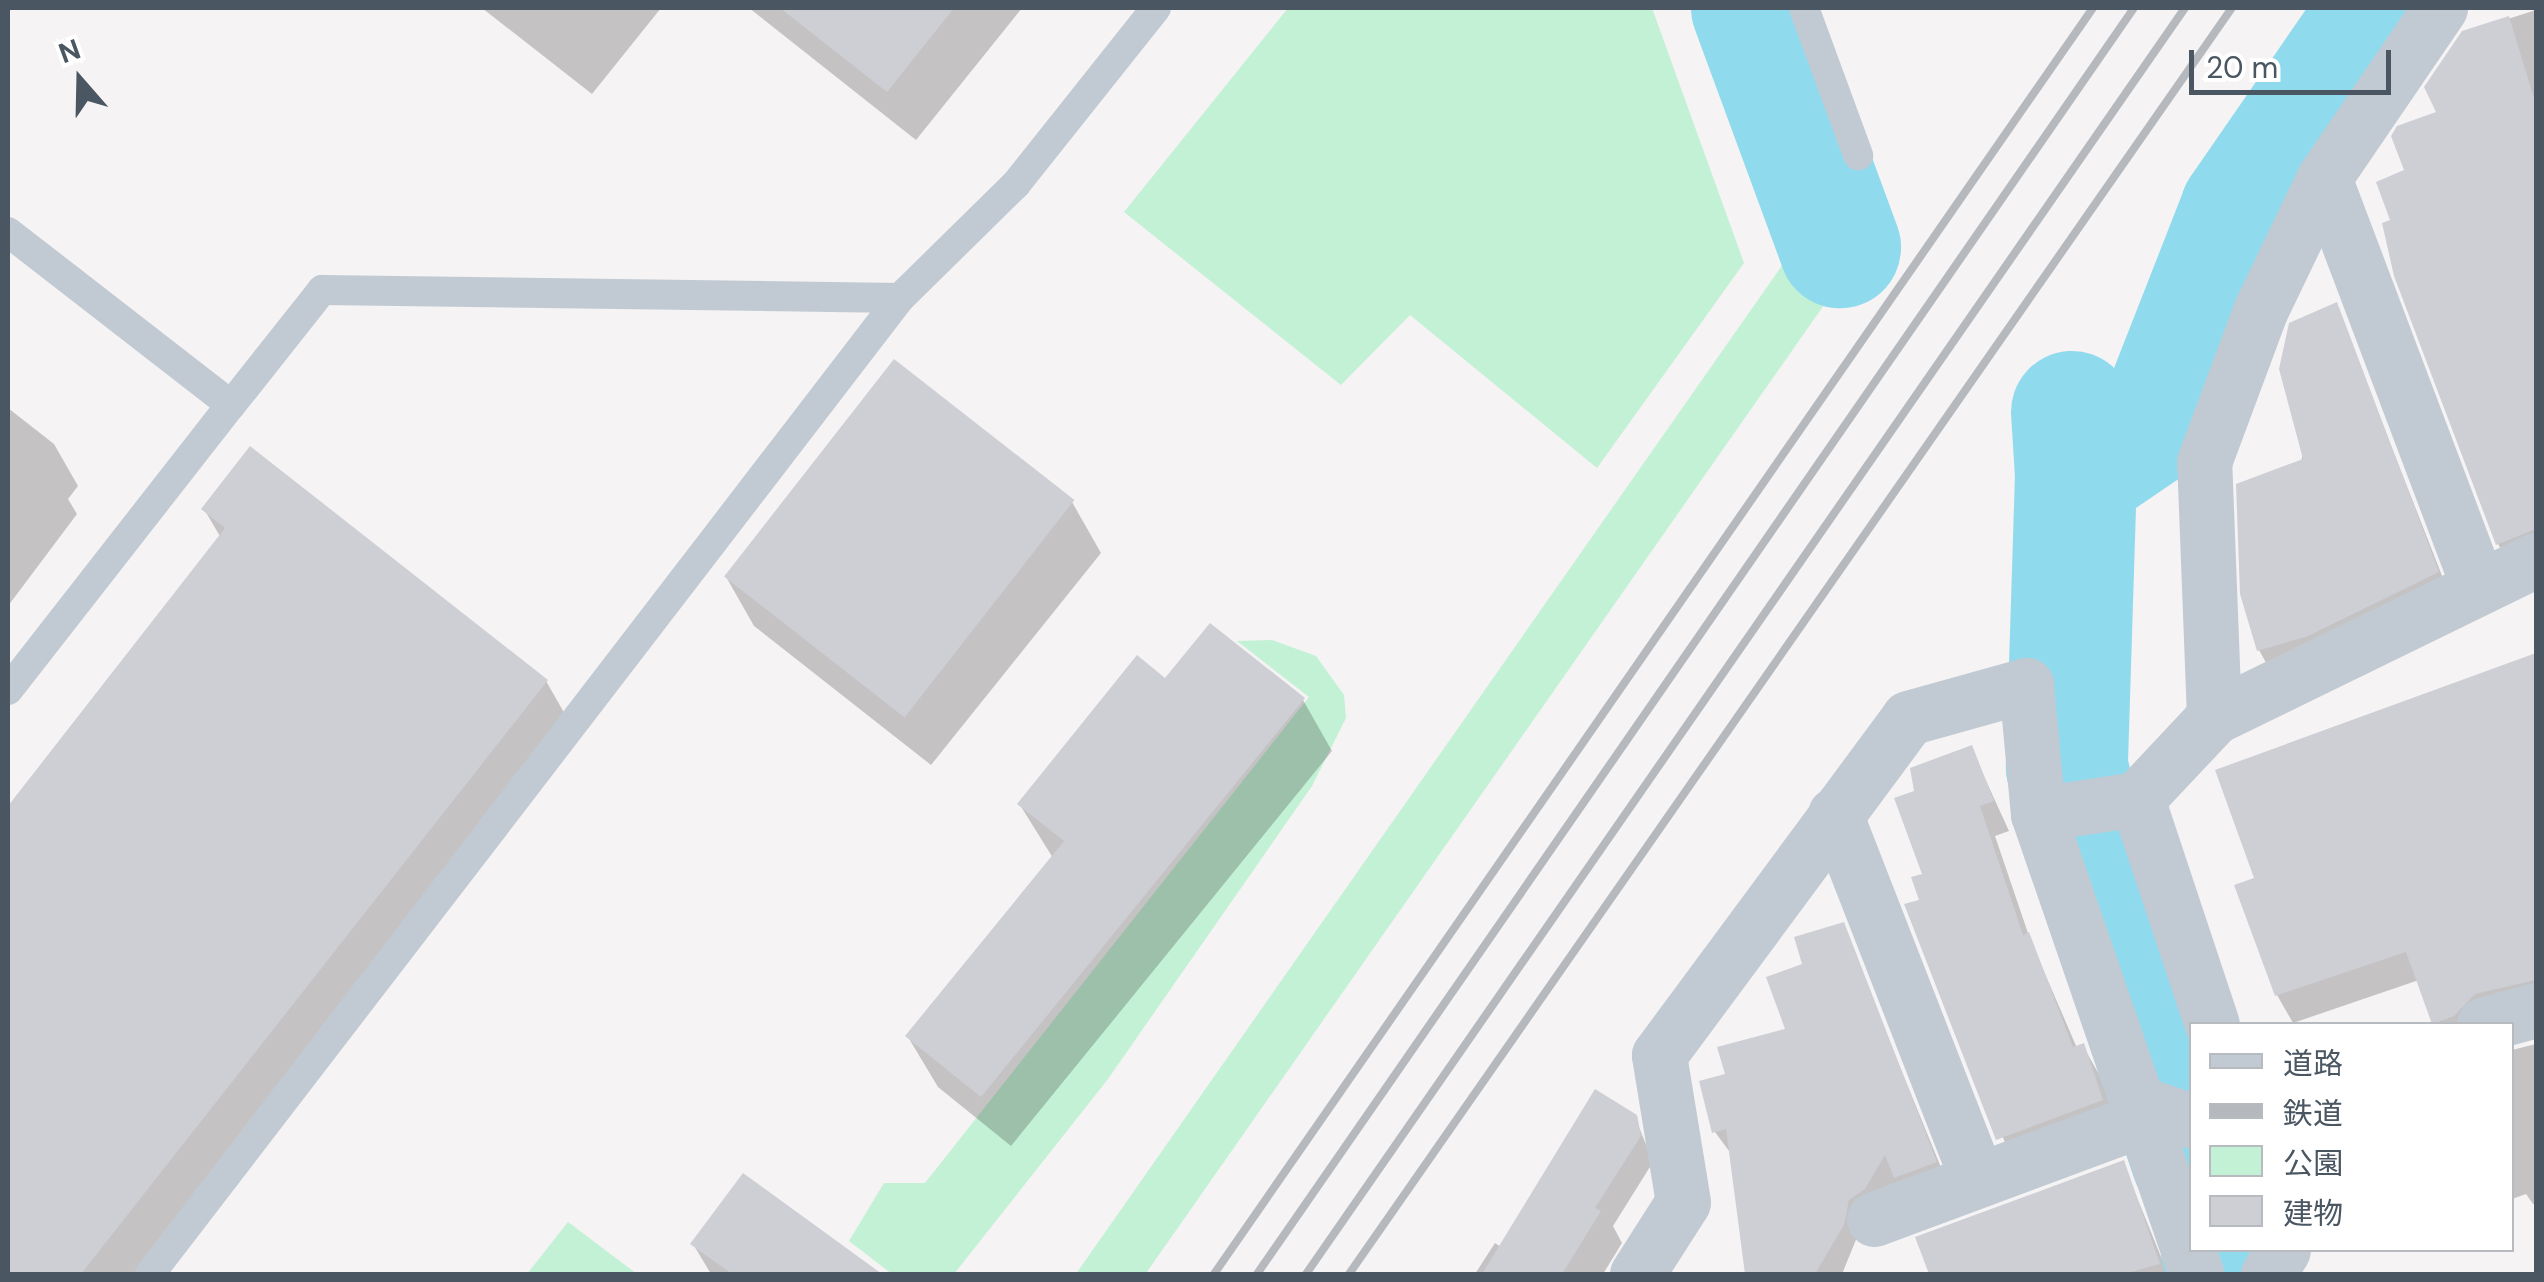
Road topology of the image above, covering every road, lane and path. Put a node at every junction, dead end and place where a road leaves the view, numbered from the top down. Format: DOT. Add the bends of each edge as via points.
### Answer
graph roads {
  1 [pos="1156,8"];
  2 [pos="1804,8"];
  3 [pos="2440,8"];
  4 [pos="1858,155"];
  5 [pos="2324,178"];
  6 [pos="8,232"];
  7 [pos="900,298"];
  8 [pos="231,405"];
  9 [pos="2536,560"];
  10 [pos="2478,586"];
  11 [pos="8,690"];
  12 [pos="2214,716"];
  13 [pos="2081,808"];
  14 [pos="1835,814"];
  15 [pos="2536,1010"];
  16 [pos="2211,1022"];
  17 [pos="2491,1022"];
  18 [pos="2159,1114"];
  19 [pos="1978,1180"];
  20 [pos="1874,1218"];
  21 [pos="2189,1244"];
  22 [pos="2283,1252"];
  23 [pos="150,1274"];
  24 [pos="1637,1274"];
  25 [pos="2268,1274"];
  1 -- 7 [label="lane" via="1016,184"];
  2 -- 4 [label="lane"];
  3 -- 5 [label="street"];
  5 -- 10 [label="street"];
  5 -- 12 [label="street" via="2261,308 2204,462"];
  6 -- 8 [label="lane"];
  7 -- 8 [label="lane" via="322,290"];
  7 -- 23 [label="lane"];
  8 -- 11 [label="lane"];
  9 -- 10 [label="street"];
  10 -- 12 [label="street"];
  12 -- 13 [label="street"];
  13 -- 14 [label="street" via="2026,684 1908,718"];
  13 -- 16 [label="street"];
  13 -- 18 [label="street"];
  14 -- 19 [label="street"];
  14 -- 24 [label="street" via="1659,1055 1683,1202"];
  15 -- 17 [label="street"];
  18 -- 19 [label="street"];
  18 -- 21 [label="street"];
  19 -- 20 [label="street"];
  22 -- 25 [label="street"];
}
